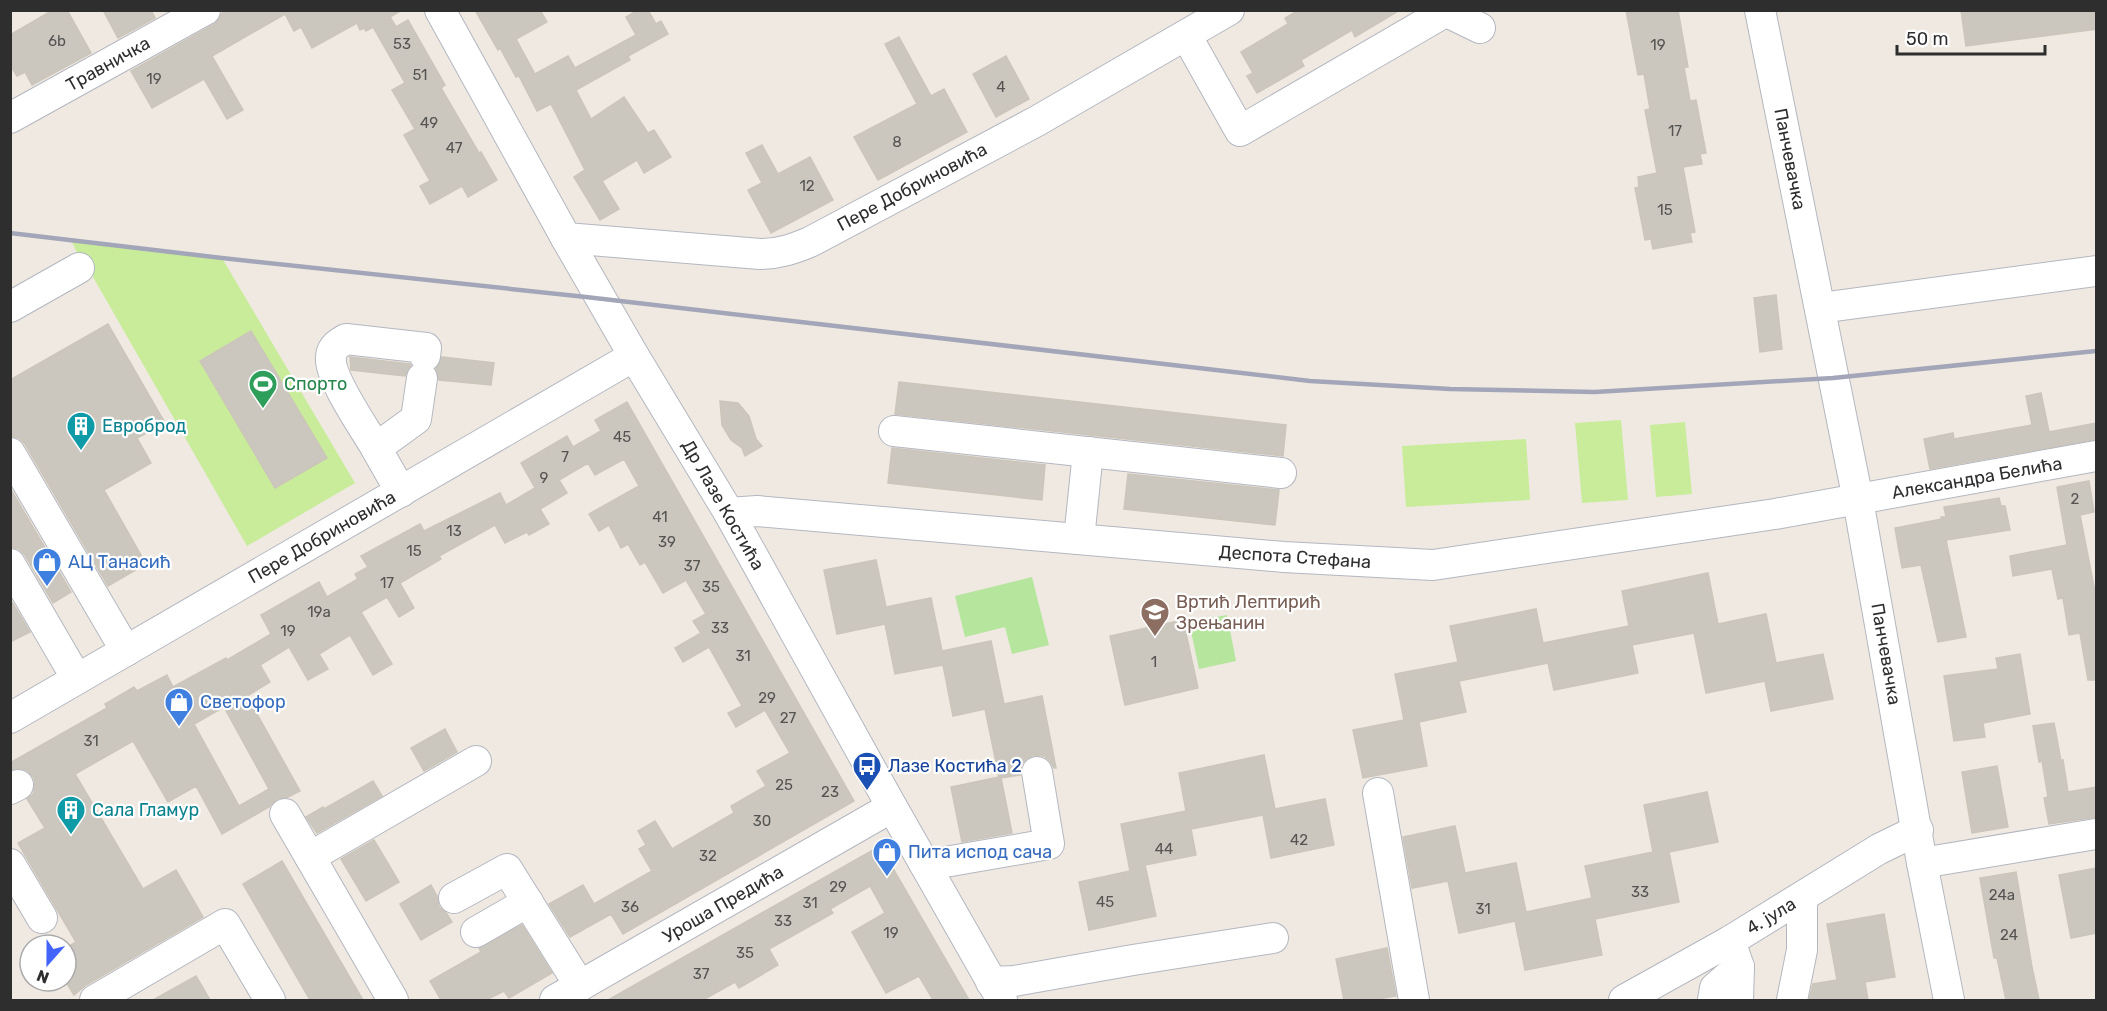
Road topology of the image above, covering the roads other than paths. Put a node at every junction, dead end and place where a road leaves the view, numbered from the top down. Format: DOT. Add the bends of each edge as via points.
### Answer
graph roads {
  1 [pos="205,10"];
  2 [pos="440,10"];
  3 [pos="1229,10"];
  4 [pos="1760,10"];
  5 [pos="1444,11"];
  6 [pos="1480,28"];
  7 [pos="1186,35"];
  8 [pos="10,118"];
  9 [pos="566,238"];
  10 [pos="79,268"];
  11 [pos="2097,271"];
  12 [pos="10,307"];
  13 [pos="1820,308"];
  14 [pos="634,356"];
  15 [pos="894,431"];
  16 [pos="376,448"];
  17 [pos="1088,452"];
  18 [pos="10,453"];
  19 [pos="2097,456"];
  20 [pos="1281,473"];
  21 [pos="401,492"];
  22 [pos="1857,500"];
  23 [pos="729,513"];
  24 [pos="1079,539"];
  25 [pos="10,564"];
  26 [pos="126,651"];
  27 [pos="77,679"];
  28 [pos="10,718"];
  29 [pos="476,761"];
  30 [pos="1037,772"];
  31 [pos="1378,793"];
  32 [pos="892,807"];
  33 [pos="285,814"];
  34 [pos="1917,830"];
  35 [pos="2097,834"];
  36 [pos="310,857"];
  37 [pos="924,863"];
  38 [pos="1922,863"];
  39 [pos="10,864"];
  40 [pos="454,898"];
  41 [pos="1802,898"];
  42 [pos="528,902"];
  43 [pos="42,918"];
  44 [pos="476,932"];
  45 [pos="1273,938"];
  46 [pos="1736,972"];
  47 [pos="1795,988"];
  48 [pos="997,991"];
  49 [pos="568,993"];
  50 [pos="112,996"];
  51 [pos="270,1000"];
  52 [pos="393,1000"];
  53 [pos="1414,1000"];
  54 [pos="1624,1000"];
  55 [pos="1713,1000"];
  56 [pos="1949,1000"];
  1 -- 8 [label="street, Травничка"];
  2 -- 9 [label="street, Др Лазе Костића"];
  3 -- 7 [label="street, Пере Добриновића"];
  4 -- 13 [label="street, Панчевачка"];
  5 -- 6 [label="street"];
  5 -- 7 [label="street" via="1240,131"];
  7 -- 9 [label="street, Пере Добриновића" via="1037,121 790,250 760,254"];
  9 -- 14 [label="street, Др Лазе Костића"];
  10 -- 12 [label="street"];
  11 -- 13 [label="street"];
  13 -- 22 [label="street, Панчевачка"];
  14 -- 21 [label="street, Пере Добриновића"];
  14 -- 23 [label="street, Др Лазе Костића"];
  15 -- 17 [label="street"];
  16 -- 16 [label="street" via="333,375 331,356 335,346 346,339 426,348 416,419"];
  16 -- 21 [label="street"];
  17 -- 20 [label="street"];
  17 -- 24 [label="street"];
  18 -- 26 [label="street"];
  19 -- 22 [label="street, Александра Белића"];
  21 -- 26 [label="street, Пере Добриновића"];
  22 -- 24 [label="street, Деспота Стефана" via="1433,565"];
  22 -- 34 [label="street, Панчевачка"];
  23 -- 24 [label="street, Деспота Стефана" via="757,511"];
  23 -- 32 [label="street, Др Лазе Костића"];
  25 -- 27 [label="street"];
  26 -- 27 [label="street, Пере Добриновића"];
  27 -- 28 [label="street, Пере Добриновића"];
  29 -- 36 [label="street"];
  30 -- 37 [label="street" via="1049,844"];
  31 -- 53 [label="street"];
  32 -- 37 [label="street, Др Лазе Костића"];
  32 -- 49 [label="street, Уроша Предића"];
  33 -- 36 [label="street"];
  34 -- 38 [label="street, Панчевачка"];
  34 -- 41 [label="street, 4. јула"];
  35 -- 38 [label="street"];
  36 -- 52 [label="street"];
  37 -- 48 [label="street, Др Лазе Костића"];
  38 -- 56 [label="street, Панчевачка"];
  39 -- 43 [label="street"];
  40 -- 42 [label="street" via="507,869"];
  41 -- 46 [label="street, 4. јула"];
  41 -- 47 [label="street" via="1802,950"];
  42 -- 44 [label="street"];
  42 -- 49 [label="street"];
  45 -- 48 [label="street" via="1014,981"];
  46 -- 54 [label="street, 4. јула"];
  46 -- 55 [label="street" via="1715,988"];
  50 -- 51 [label="street" via="225,924"];
}
